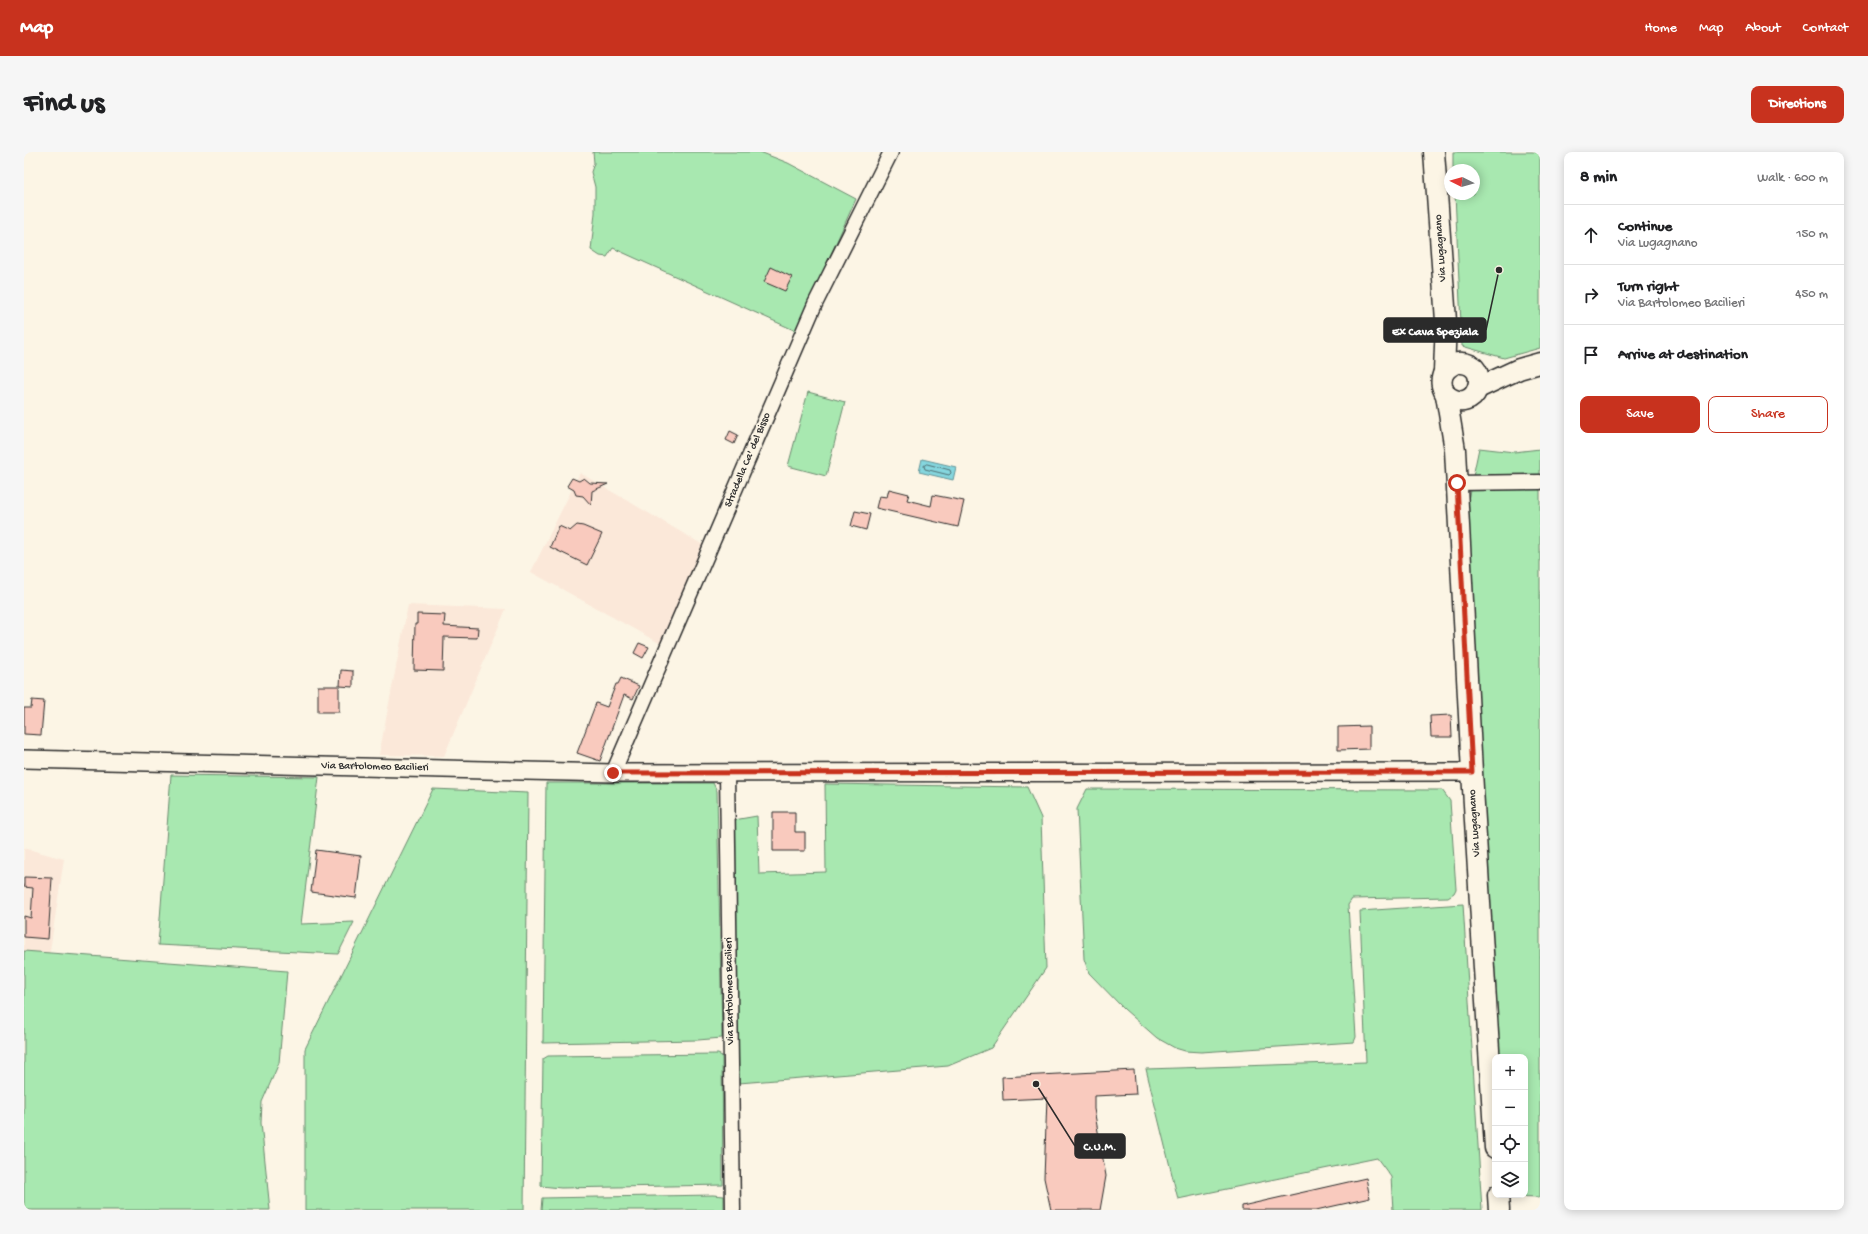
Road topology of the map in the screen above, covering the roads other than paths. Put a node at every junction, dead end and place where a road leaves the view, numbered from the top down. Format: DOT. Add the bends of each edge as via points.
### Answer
graph roads {
  1 [pos="891,152"];
  2 [pos="1434,152"];
  3 [pos="1446,321"];
  4 [pos="1540,363"];
  5 [pos="1444,372"];
  6 [pos="1472,381"];
  7 [pos="1446,394"];
  8 [pos="1455,450"];
  9 [pos="1540,482"];
  10 [pos="1457,483"];
  11 [pos="24,759"];
  12 [pos="1472,772"];
  13 [pos="613,773"];
  14 [pos="727,773"];
  15 [pos="1494,1126"];
  16 [pos="1498,1198"];
  17 [pos="733,1210"];
  18 [pos="1499,1210"];
  1 -- 13 [label="street, Stradella Ca' del Bisso" via="815,304"];
  2 -- 3 [label="main road, Via Lugagnano"];
  3 -- 5 [label="main road, Via Lugagnano"];
  3 -- 6 [label="main road, Via Lugagnano"];
  4 -- 6 [label="main road"];
  5 -- 6 [label="main road" via="1453,364"];
  5 -- 7 [label="main road, Via Lugagnano" via="1441,379"];
  6 -- 7 [label="main road" via="1456,400"];
  6 -- 8 [label="main road, Via Lugagnano"];
  7 -- 8 [label="main road, Via Lugagnano"];
  8 -- 10 [label="main road, Via Lugagnano"];
  9 -- 10 [label="street"];
  10 -- 12 [label="main road, Via Lugagnano"];
  11 -- 13 [label="street, Via Bartolomeo Bacilieri"];
  12 -- 14 [label="street, Via Bartolomeo Bacilieri"];
  12 -- 15 [label="main road, Via Lugagnano"];
  13 -- 14 [label="street, Via Bartolomeo Bacilieri"];
  14 -- 17 [label="street, Via Bartolomeo Bacilieri"];
  16 -- 18 [label="main road"];
}
